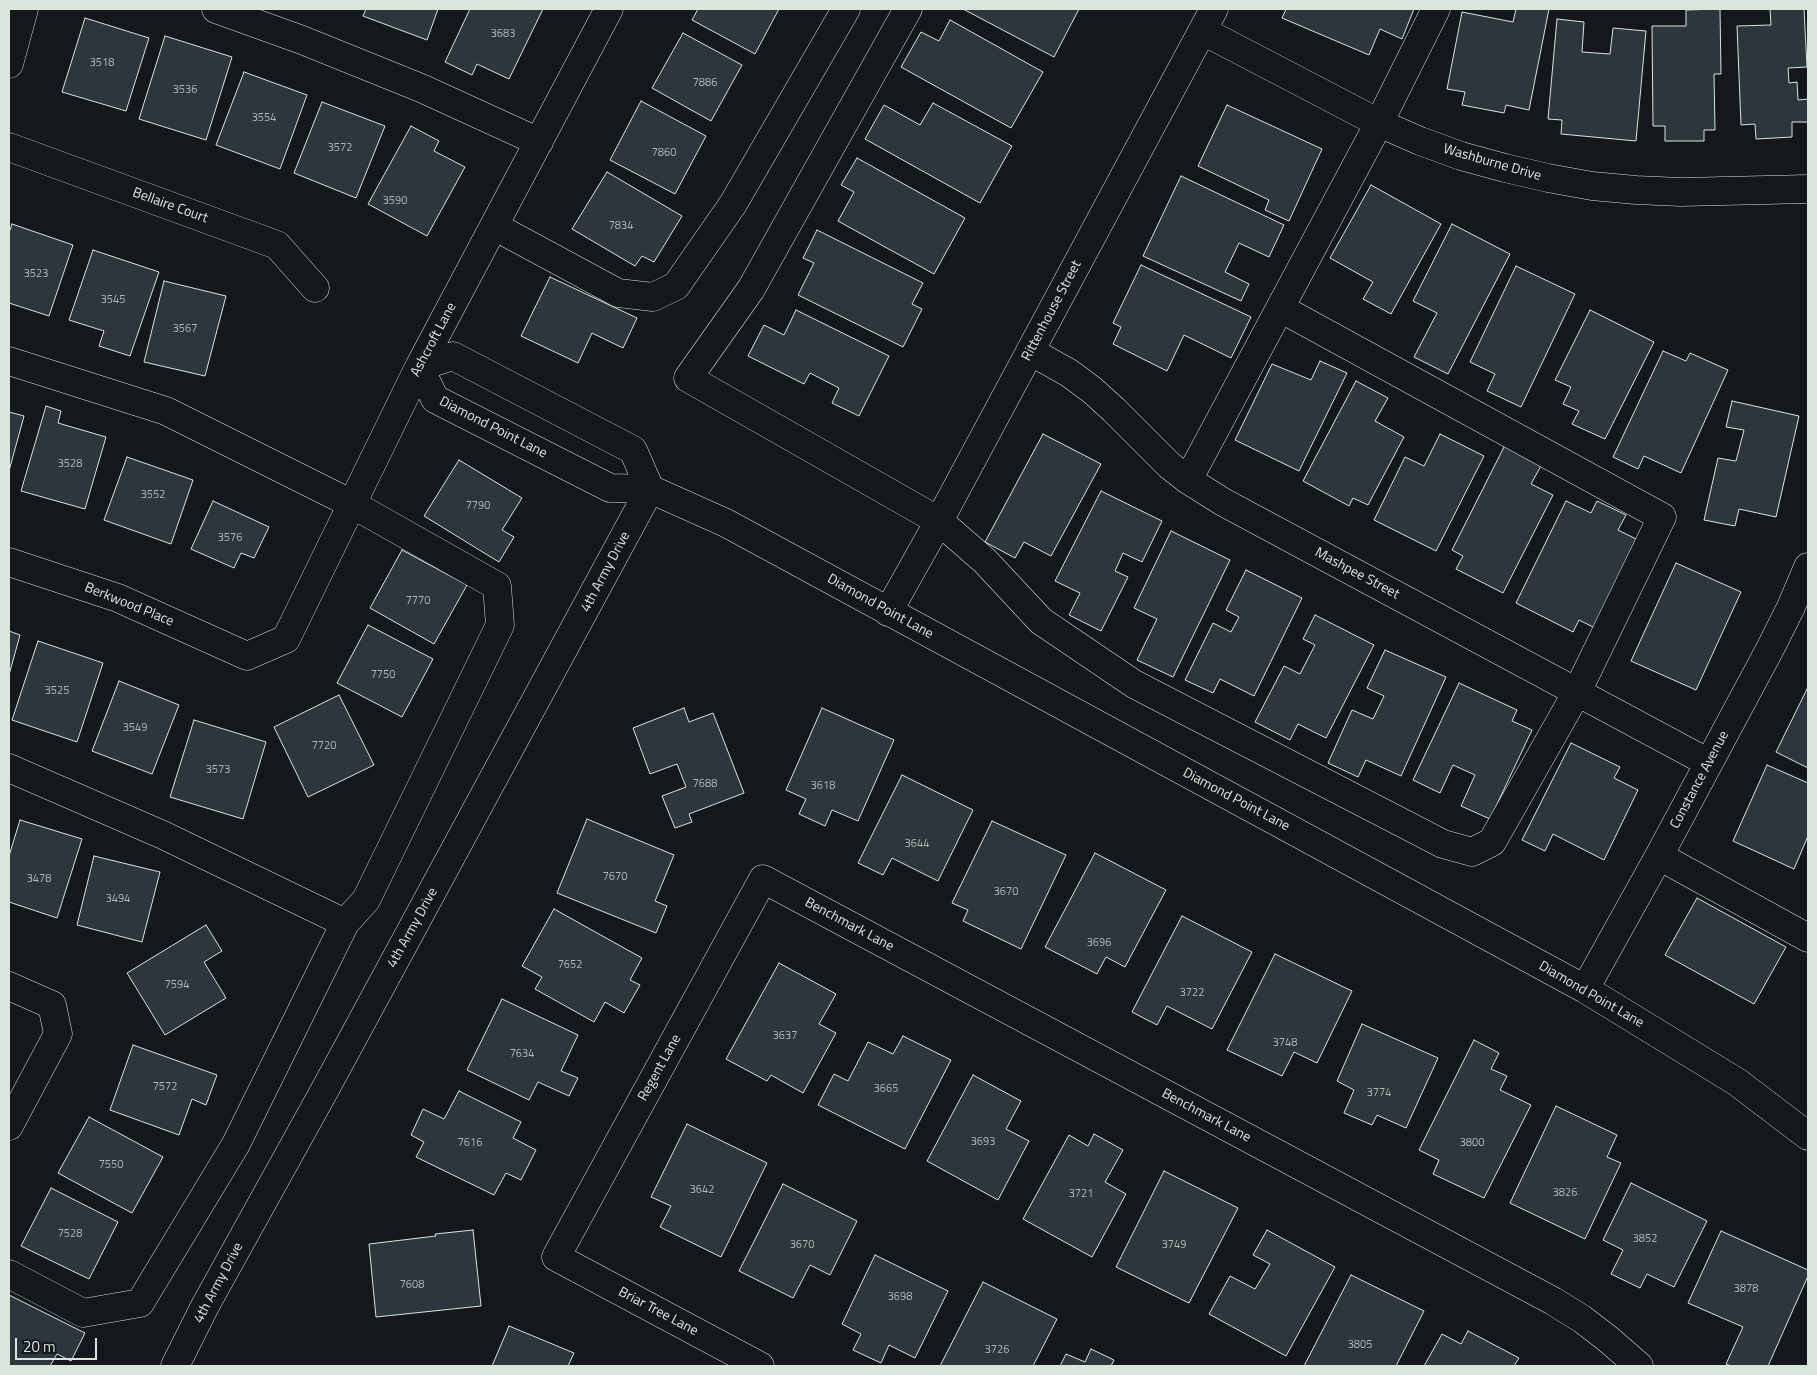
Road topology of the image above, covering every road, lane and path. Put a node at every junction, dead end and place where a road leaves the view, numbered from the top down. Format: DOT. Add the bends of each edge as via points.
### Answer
graph roads {
  1 [pos="24,9"];
  2 [pos="216,9"];
  3 [pos="609,9"];
  4 [pos="846,9"];
  5 [pos="908,9"];
  6 [pos="1436,9"];
  7 [pos="1208,20"];
  8 [pos="9,64"];
  9 [pos="1379,123"];
  10 [pos="539,142"];
  11 [pos="9,147"];
  12 [pos="1808,188"];
  13 [pos="494,226"];
  14 [pos="315,288"];
  15 [pos="1280,308"];
  16 [pos="1030,351"];
  17 [pos="9,361"];
  18 [pos="419,367"];
  19 [pos="1188,480"];
  20 [pos="650,488"];
  21 [pos="352,504"];
  22 [pos="938,521"];
  23 [pos="9,562"];
  24 [pos="1808,566"];
  25 [pos="888,612"];
  26 [pos="247,656"];
  27 [pos="1577,692"];
  28 [pos="1708,763"];
  29 [pos="9,768"];
  30 [pos="1658,856"];
  31 [pos="763,879"];
  32 [pos="345,923"];
  33 [pos="1808,938"];
  34 [pos="9,986"];
  35 [pos="1585,989"];
  36 [pos="9,1126"];
  37 [pos="1808,1136"];
  38 [pos="556,1257"];
  39 [pos="9,1274"];
  40 [pos="175,1366"];
  41 [pos="760,1366"];
  42 [pos="1639,1366"];
  1 -- 8 [label="street"];
  2 -- 10 [label="street" via="421,88"];
  3 -- 10 [label="street, Ashcroft Lane"];
  4 -- 13 [label="street" via="733,204 676,286 653,297 618,293"];
  5 -- 22 [label="street" via="751,289 688,378"];
  6 -- 9 [label="street"];
  7 -- 9 [label="street, Washburne Drive"];
  7 -- 16 [label="street, Rittenhouse Street"];
  9 -- 12 [label="street, Washburne Drive" via="1462,156 1592,186 1681,192"];
  9 -- 15 [label="street"];
  10 -- 13 [label="street, Ashcroft Lane"];
  11 -- 14 [label="street, Bellaire Court" via="277,245"];
  13 -- 18 [label="street, Ashcroft Lane"];
  15 -- 19 [label="street"];
  15 -- 27 [label="street" via="1662,517"];
  16 -- 19 [label="street, Mashpee Street" via="1092,390"];
  16 -- 22 [label="street, Rittenhouse Street"];
  17 -- 21 [label="street" via="166,412"];
  18 -- 20 [label="street, Diamond Point Lane" via="435,399 610,488"];
  18 -- 20 [label="street" via="453,356 633,450"];
  18 -- 21 [label="street, Ashcroft Lane"];
  19 -- 27 [label="street, Mashpee Street" via="1223,502"];
  20 -- 25 [label="street, Diamond Point Lane" via="726,523"];
  20 -- 40 [label="street, 4th Army Drive"];
  21 -- 26 [label="street, Ashcroft Lane" via="286,638"];
  21 -- 32 [label="street" via="496,586 500,625 366,900"];
  22 -- 25 [label="street, Rittenhouse Street"];
  22 -- 27 [label="street" via="985,560 1041,622 1134,684 1444,844 1472,852 1492,842"];
  23 -- 26 [label="street, Berkwood Place" via="118,598"];
  24 -- 28 [label="street, Constance Avenue" via="1783,623"];
  25 -- 35 [label="street, Diamond Point Lane"];
  27 -- 28 [label="street, Mashpee Street"];
  28 -- 30 [label="street, Constance Avenue"];
  29 -- 32 [label="street" via="163,835"];
  30 -- 33 [label="street"];
  30 -- 35 [label="street, Constance Avenue"];
  31 -- 38 [label="street, Regent Lane"];
  31 -- 42 [label="street, Benchmark Lane" via="1553,1301 1582,1319"];
  32 -- 39 [label="street" via="236,1144 140,1303 83,1313"];
  34 -- 36 [label="street" via="52,1005 58,1034"];
  35 -- 37 [label="street, Diamond Point Lane" via="1737,1082"];
  38 -- 41 [label="street, Briar Tree Lane"];
}
